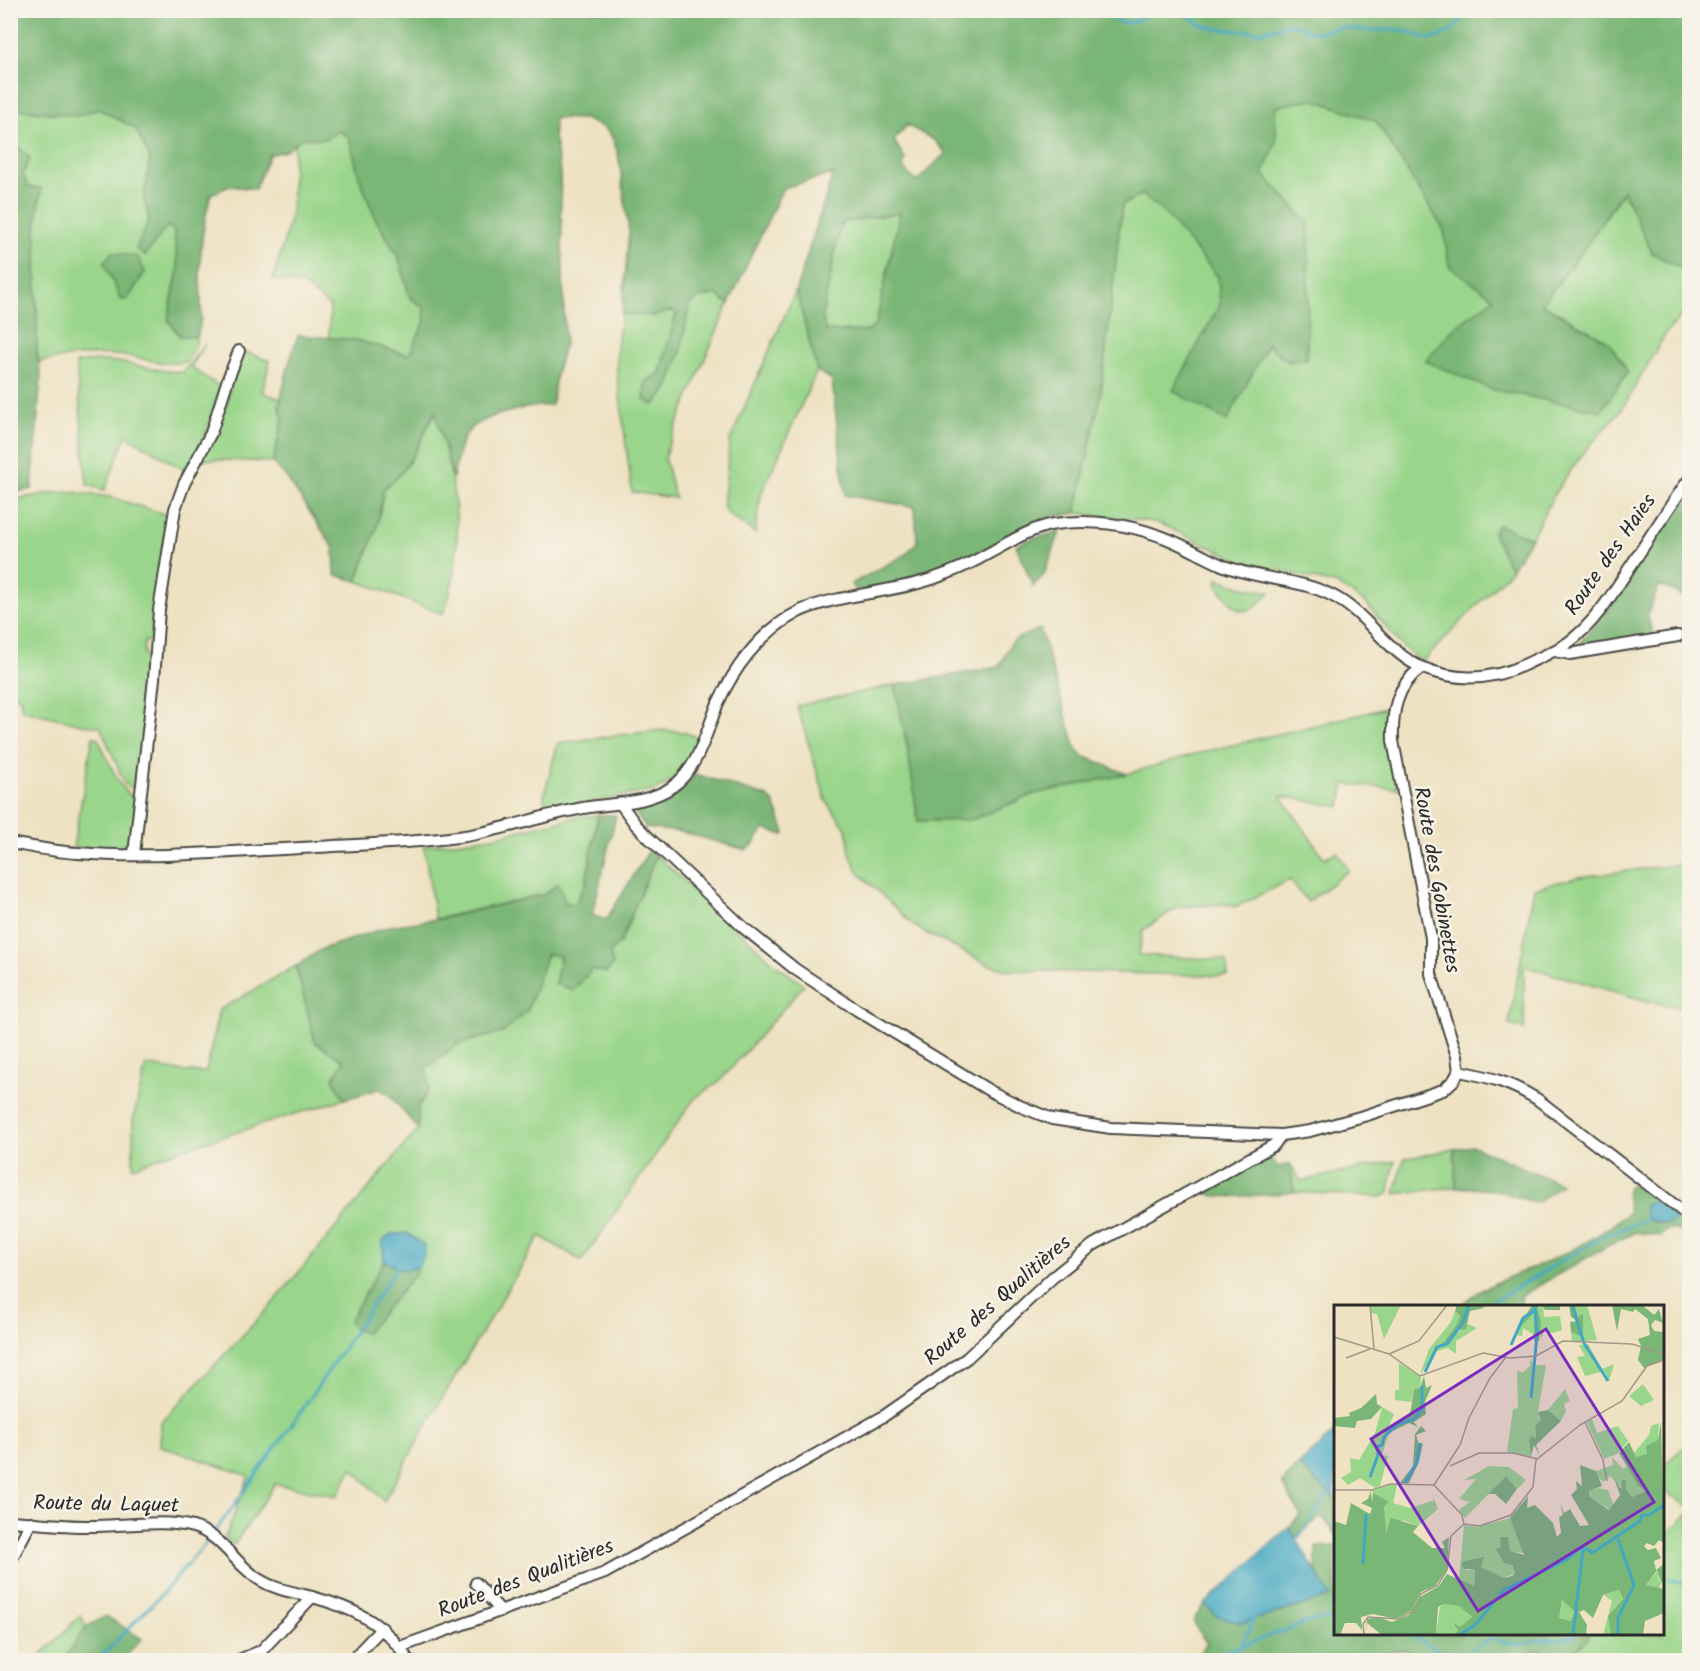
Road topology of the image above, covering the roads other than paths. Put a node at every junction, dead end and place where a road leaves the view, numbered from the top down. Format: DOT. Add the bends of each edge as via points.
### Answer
graph roads {
  1 [pos="239,351"];
  2 [pos="1689,478"];
  3 [pos="1678,636"];
  4 [pos="1555,651"];
  5 [pos="1421,668"];
  6 [pos="620,803"];
  7 [pos="10,843"];
  8 [pos="134,854"];
  9 [pos="1459,1071"];
  10 [pos="1281,1135"];
  11 [pos="1689,1217"];
  12 [pos="10,1521"];
  13 [pos="31,1522"];
  14 [pos="10,1562"];
  15 [pos="476,1583"];
  16 [pos="312,1597"];
  17 [pos="501,1611"];
  18 [pos="382,1628"];
  19 [pos="400,1647"];
  20 [pos="239,1660"];
  21 [pos="353,1660"];
  22 [pos="408,1660"];
  1 -- 8 [label="street" via="211,434 175,509 159,609"];
  2 -- 4 [label="street, Route des Haies" via="1599,612"];
  3 -- 4 [label="street" via="1570,654"];
  4 -- 5 [label="street, Route des Haies" via="1496,676 1462,678"];
  5 -- 6 [label="street, Route des Haies" via="1397,652 1353,608 1318,590 1231,569 1165,537 1134,527 1088,522 1052,525 1027,532 945,574 822,603 780,623 756,645 732,677 696,758 681,779 654,796"];
  5 -- 9 [label="street, Route des Gobinettes" via="1412,674 1395,701 1393,741 1431,938 1431,975"];
  6 -- 8 [label="street, Route des Haies" via="446,838"];
  6 -- 10 [label="street" via="636,825 769,948 838,998 1009,1101 1052,1119 1086,1125"];
  7 -- 8 [label="street, Route des Haies" via="77,853"];
  9 -- 10 [label="street" via="1443,1090 1310,1131"];
  9 -- 11 [label="street" via="1494,1078 1537,1099"];
  10 -- 17 [label="street, Route des Qualitières" via="1274,1145 1081,1253 967,1358 884,1416 605,1573"];
  12 -- 13 [label="street, Route du Laquet"];
  13 -- 14 [label="street"];
  13 -- 16 [label="street, Route du Laquet" via="193,1527 217,1540 260,1580"];
  15 -- 17 [label="street"];
  16 -- 18 [label="street, Route du Laquet" via="348,1609"];
  16 -- 20 [label="street" via="261,1651"];
  17 -- 19 [label="street, Route des Qualitières"];
  18 -- 19 [label="street, Route du Laquet"];
  18 -- 21 [label="street"];
  19 -- 22 [label="street, Route du Laquet"];
}
